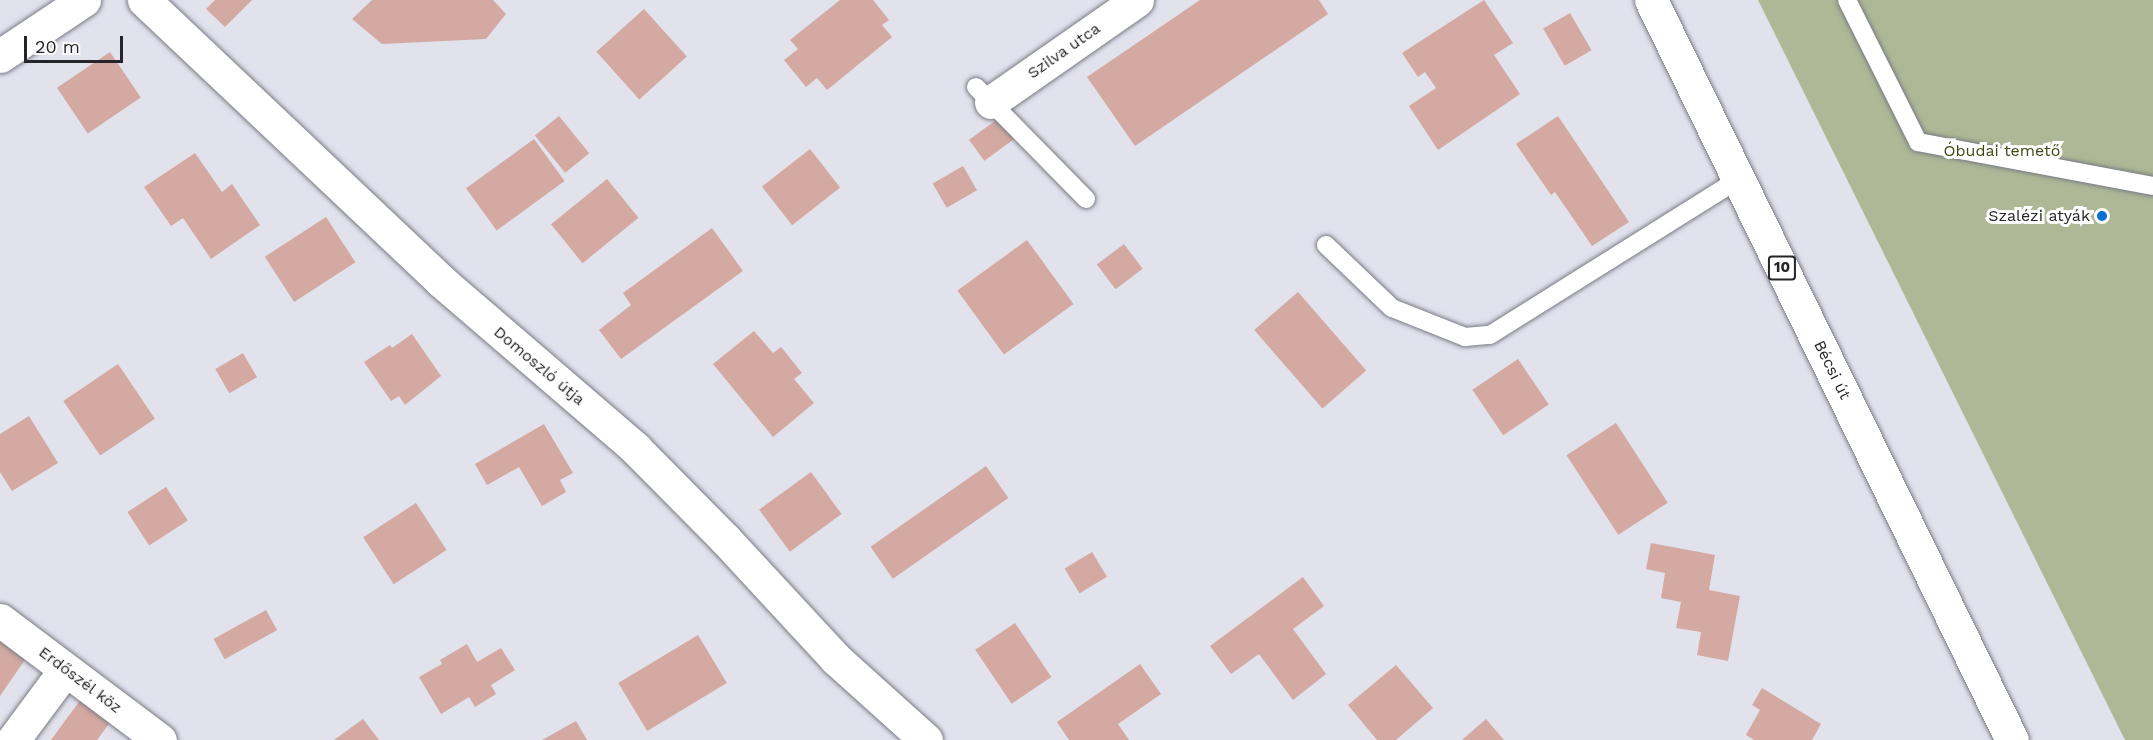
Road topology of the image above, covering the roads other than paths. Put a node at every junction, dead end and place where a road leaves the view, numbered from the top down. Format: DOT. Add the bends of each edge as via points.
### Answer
graph roads {
  1 [pos="84,0"];
  2 [pos="144,0"];
  3 [pos="1137,0"];
  4 [pos="1651,0"];
  5 [pos="1847,0"];
  6 [pos="0,56"];
  7 [pos="983,94"];
  8 [pos="1738,179"];
  9 [pos="2153,186"];
  10 [pos="1086,199"];
  11 [pos="1326,245"];
  12 [pos="0,620"];
  13 [pos="65,670"];
  14 [pos="13,740"];
  15 [pos="160,740"];
  16 [pos="926,740"];
  17 [pos="2012,740"];
  1 -- 6 [label="street"];
  2 -- 16 [label="street, Domoszló útja" via="441,281 636,449 836,659"];
  3 -- 7 [label="street, Szilva utca"];
  4 -- 8 [label="street, Bécsi út / 10"];
  5 -- 9 [label="lane" via="1918,142"];
  7 -- 10 [label="lane"];
  8 -- 11 [label="lane" via="1490,335 1465,337 1392,308"];
  8 -- 17 [label="street, Bécsi út / 10"];
  12 -- 13 [label="street, Erdőszél köz"];
  13 -- 14 [label="street"];
  13 -- 15 [label="street, Erdőszél köz"];
}
